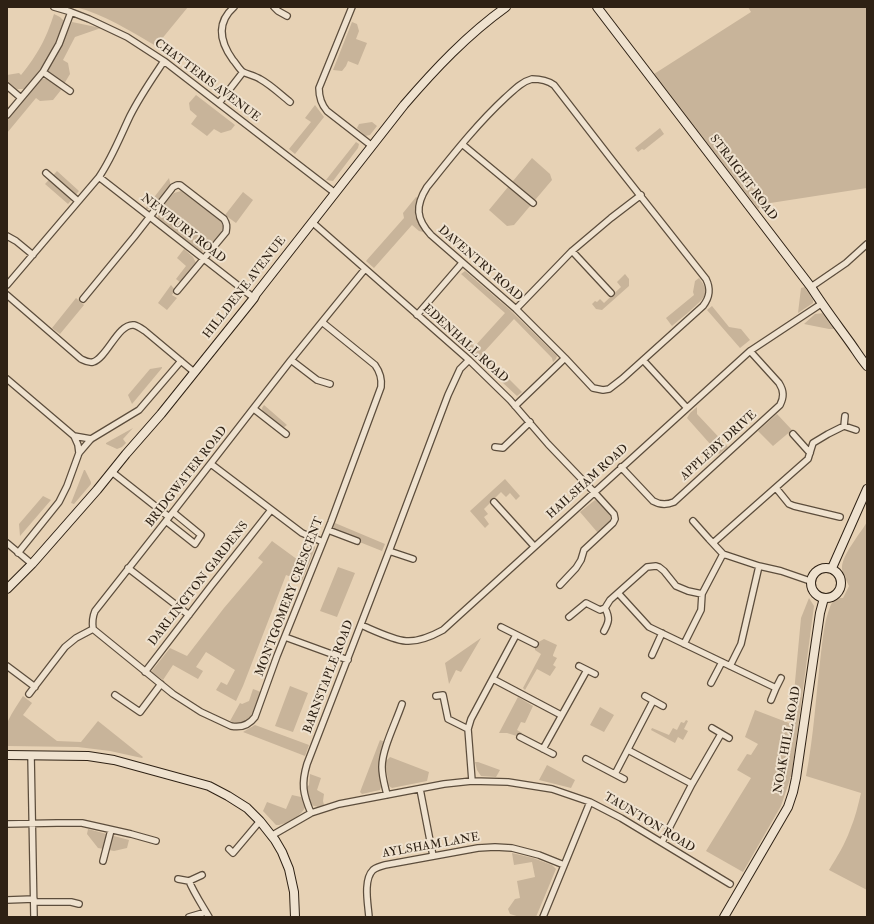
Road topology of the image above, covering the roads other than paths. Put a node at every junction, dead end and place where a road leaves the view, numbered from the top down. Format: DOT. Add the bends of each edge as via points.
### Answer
graph roads {
  1 [pos="54,7"];
  2 [pos="234,7"];
  3 [pos="274,7"];
  4 [pos="352,7"];
  5 [pos="597,7"];
  6 [pos="501,8"];
  7 [pos="71,12"];
  8 [pos="286,16"];
  9 [pos="164,61"];
  10 [pos="43,72"];
  11 [pos="243,72"];
  12 [pos="7,86"];
  13 [pos="70,91"];
  14 [pos="21,98"];
  15 [pos="290,102"];
  16 [pos="219,103"];
  17 [pos="7,115"];
  18 [pos="462,144"];
  19 [pos="372,146"];
  20 [pos="46,173"];
  21 [pos="99,177"];
  22 [pos="335,193"];
  23 [pos="641,195"];
  24 [pos="78,200"];
  25 [pos="533,203"];
  26 [pos="150,217"];
  27 [pos="312,222"];
  28 [pos="7,236"];
  29 [pos="867,244"];
  30 [pos="572,251"];
  31 [pos="33,255"];
  32 [pos="204,259"];
  33 [pos="462,263"];
  34 [pos="365,269"];
  35 [pos="7,285"];
  36 [pos="811,287"];
  37 [pos="177,291"];
  38 [pos="611,293"];
  39 [pos="7,295"];
  40 [pos="254,298"];
  41 [pos="83,299"];
  42 [pos="821,304"];
  43 [pos="516,309"];
  44 [pos="417,314"];
  45 [pos="322,322"];
  46 [pos="750,351"];
  47 [pos="565,358"];
  48 [pos="291,360"];
  49 [pos="468,360"];
  50 [pos="644,360"];
  51 [pos="181,361"];
  52 [pos="864,363"];
  53 [pos="194,372"];
  54 [pos="867,373"];
  55 [pos="7,379"];
  56 [pos="330,384"];
  57 [pos="515,406"];
  58 [pos="254,408"];
  59 [pos="687,408"];
  60 [pos="845,416"];
  61 [pos="530,422"];
  62 [pos="844,426"];
  63 [pos="856,430"];
  64 [pos="286,434"];
  65 [pos="793,434"];
  66 [pos="74,436"];
  67 [pos="91,439"];
  68 [pos="495,447"];
  69 [pos="79,452"];
  70 [pos="810,454"];
  71 [pos="210,464"];
  72 [pos="621,467"];
  73 [pos="112,472"];
  74 [pos="776,488"];
  75 [pos="867,489"];
  76 [pos="594,492"];
  77 [pos="867,497"];
  78 [pos="494,502"];
  79 [pos="860,505"];
  80 [pos="271,510"];
  81 [pos="170,516"];
  82 [pos="840,517"];
  83 [pos="693,521"];
  84 [pos="328,530"];
  85 [pos="323,542"];
  86 [pos="357,542"];
  87 [pos="7,543"];
  88 [pos="713,544"];
  89 [pos="534,546"];
  90 [pos="389,551"];
  91 [pos="18,553"];
  92 [pos="723,554"];
  93 [pos="413,559"];
  94 [pos="32,564"];
  95 [pos="759,566"];
  96 [pos="128,568"];
  97 [pos="832,568"];
  98 [pos="810,581"];
  99 [pos="560,585"];
  100 [pos="7,589"];
  101 [pos="618,593"];
  102 [pos="702,594"];
  103 [pos="824,598"];
  104 [pos="605,608"];
  105 [pos="189,615"];
  106 [pos="569,617"];
  107 [pos="361,625"];
  108 [pos="501,627"];
  109 [pos="93,629"];
  110 [pos="604,631"];
  111 [pos="662,633"];
  112 [pos="516,636"];
  113 [pos="285,637"];
  114 [pos="534,644"];
  115 [pos="684,644"];
  116 [pos="652,654"];
  117 [pos="348,660"];
  118 [pos="722,662"];
  119 [pos="7,666"];
  120 [pos="579,666"];
  121 [pos="730,666"];
  122 [pos="587,670"];
  123 [pos="145,672"];
  124 [pos="595,674"];
  125 [pos="781,678"];
  126 [pos="493,679"];
  127 [pos="711,683"];
  128 [pos="161,684"];
  129 [pos="35,687"];
  130 [pos="776,688"];
  131 [pos="29,694"];
  132 [pos="115,695"];
  133 [pos="436,696"];
  134 [pos="645,696"];
  135 [pos="770,700"];
  136 [pos="653,701"];
  137 [pos="402,704"];
  138 [pos="663,706"];
  139 [pos="561,715"];
  140 [pos="712,728"];
  141 [pos="468,729"];
  142 [pos="721,734"];
  143 [pos="520,737"];
  144 [pos="729,738"];
  145 [pos="543,749"];
  146 [pos="628,750"];
  147 [pos="552,754"];
  148 [pos="7,755"];
  149 [pos="31,755"];
  150 [pos="586,759"];
  151 [pos="615,774"];
  152 [pos="624,779"];
  153 [pos="472,781"];
  154 [pos="692,784"];
  155 [pos="420,789"];
  156 [pos="387,795"];
  157 [pos="590,802"];
  158 [pos="311,812"];
  159 [pos="260,821"];
  160 [pos="7,824"];
  161 [pos="32,824"];
  162 [pos="111,830"];
  163 [pos="271,836"];
  164 [pos="156,841"];
  165 [pos="662,842"];
  166 [pos="229,849"];
  167 [pos="433,856"];
  168 [pos="103,861"];
  169 [pos="564,865"];
  170 [pos="202,875"];
  171 [pos="178,879"];
  172 [pos="189,880"];
  173 [pos="730,884"];
  174 [pos="7,900"];
  175 [pos="34,901"];
  176 [pos="79,904"];
  177 [pos="208,915"];
  178 [pos="34,917"];
  179 [pos="189,917"];
  180 [pos="296,917"];
  181 [pos="369,917"];
  182 [pos="543,917"];
  183 [pos="724,917"];
  1 -- 7 [label="street, CHATTERIS AVENUE"];
  2 -- 11 [label="street" via="224,20 221,33 226,50"];
  3 -- 8 [label="street"];
  4 -- 19 [label="street" via="319,88 319,94 327,112"];
  5 -- 36 [label="street, STRAIGHT ROAD"];
  6 -- 19 [label="street, HILLDENE AVENUE" via="430,75"];
  7 -- 9 [label="street, CHATTERIS AVENUE" via="127,37"];
  7 -- 10 [label="street" via="59,44"];
  9 -- 16 [label="street, CHATTERIS AVENUE"];
  9 -- 21 [label="street" via="130,115"];
  10 -- 13 [label="street"];
  10 -- 14 [label="street"];
  11 -- 15 [label="street" via="269,84"];
  11 -- 16 [label="street"];
  12 -- 14 [label="street"];
  14 -- 17 [label="street"];
  16 -- 22 [label="street, CHATTERIS AVENUE"];
  18 -- 23 [label="street, DAVENTRY ROAD" via="521,83 532,79 548,80"];
  18 -- 25 [label="street"];
  18 -- 33 [label="street, DAVENTRY ROAD" via="427,187 419,203 419,209 424,227"];
  19 -- 22 [label="street, HILLDENE AVENUE"];
  20 -- 24 [label="street"];
  21 -- 24 [label="street"];
  21 -- 26 [label="street, NEWBURY ROAD"];
  22 -- 27 [label="street, HILLDENE AVENUE"];
  23 -- 30 [label="street"];
  23 -- 50 [label="street, DAVENTRY ROAD" via="706,279 710,291 703,306"];
  24 -- 31 [label="street"];
  26 -- 32 [label="street, NEWBURY ROAD"];
  26 -- 32 [label="street" via="173,187 180,185 224,219 226,232"];
  26 -- 41 [label="street"];
  27 -- 34 [label="street, EDENHALL ROAD"];
  27 -- 40 [label="street, HILLDENE AVENUE"];
  28 -- 31 [label="street"];
  29 -- 36 [label="street" via="846,263"];
  30 -- 38 [label="street"];
  30 -- 43 [label="street"];
  31 -- 35 [label="street"];
  32 -- 37 [label="street"];
  32 -- 40 [label="street, NEWBURY ROAD"];
  33 -- 43 [label="street, DAVENTRY ROAD"];
  33 -- 44 [label="street"];
  34 -- 44 [label="street, EDENHALL ROAD"];
  34 -- 45 [label="street, BRIDGWATER ROAD"];
  36 -- 42 [label="street, STRAIGHT ROAD"];
  39 -- 51 [label="street" via="87,362 96,360 123,329 134,325"];
  40 -- 53 [label="street, HILLDENE AVENUE"];
  42 -- 46 [label="street, HAILSHAM ROAD"];
  42 -- 52 [label="street, STRAIGHT ROAD"];
  43 -- 47 [label="street, DAVENTRY ROAD"];
  44 -- 49 [label="street, EDENHALL ROAD"];
  45 -- 48 [label="street, BRIDGWATER ROAD"];
  45 -- 84 [label="street, MONTGOMERY CRESCENT" via="372,362 381,379 379,392"];
  46 -- 59 [label="street, HAILSHAM ROAD"];
  46 -- 72 [label="street, APPLEBY DRIVE" via="779,383 784,395 780,405 674,502 653,502"];
  47 -- 50 [label="street, DAVENTRY ROAD" via="593,388 603,390 609,389"];
  47 -- 57 [label="street"];
  48 -- 56 [label="street" via="317,380"];
  48 -- 58 [label="street, BRIDGWATER ROAD"];
  49 -- 57 [label="street, EDENHALL ROAD"];
  49 -- 90 [label="street, BARNSTAPLE ROAD" via="460,369 448,395"];
  50 -- 59 [label="street"];
  51 -- 53 [label="street"];
  51 -- 67 [label="street" via="139,410"];
  52 -- 54 [label="street"];
  53 -- 73 [label="street, HILLDENE AVENUE"];
  55 -- 66 [label="street"];
  57 -- 61 [label="street, EDENHALL ROAD"];
  58 -- 64 [label="street"];
  58 -- 71 [label="street, BRIDGWATER ROAD"];
  59 -- 72 [label="street, HAILSHAM ROAD"];
  60 -- 62 [label="street"];
  61 -- 68 [label="street" via="503,448"];
  61 -- 76 [label="street, EDENHALL ROAD"];
  62 -- 63 [label="street"];
  62 -- 70 [label="street" via="813,443"];
  65 -- 70 [label="street"];
  66 -- 67 [label="street"];
  66 -- 69 [label="street"];
  67 -- 69 [label="street"];
  69 -- 91 [label="street" via="59,502"];
  70 -- 74 [label="street" via="808,459"];
  71 -- 80 [label="street"];
  71 -- 81 [label="street, BRIDGWATER ROAD"];
  72 -- 76 [label="street, HAILSHAM ROAD"];
  73 -- 81 [label="street"];
  73 -- 94 [label="street, HILLDENE AVENUE"];
  74 -- 82 [label="street" via="789,504"];
  74 -- 88 [label="street"];
  75 -- 79 [label="street"];
  76 -- 89 [label="street, HAILSHAM ROAD"];
  76 -- 99 [label="street, EDENHALL ROAD" via="614,514 614,521 584,550 576,568"];
  77 -- 79 [label="street"];
  78 -- 89 [label="street"];
  79 -- 97 [label="street"];
  80 -- 85 [label="street" via="302,534"];
  80 -- 105 [label="street, DARLINGTON GARDENS"];
  81 -- 81 [label="street" via="201,535 195,544"];
  81 -- 96 [label="street, BRIDGWATER ROAD"];
  83 -- 88 [label="street"];
  84 -- 85 [label="street, MONTGOMERY CRESCENT"];
  84 -- 86 [label="street"];
  85 -- 113 [label="street, MONTGOMERY CRESCENT"];
  87 -- 91 [label="street"];
  88 -- 92 [label="street"];
  89 -- 107 [label="street, HAILSHAM ROAD" via="442,630 431,636 406,641"];
  90 -- 93 [label="street"];
  90 -- 107 [label="street, BARNSTAPLE ROAD"];
  91 -- 94 [label="street"];
  92 -- 95 [label="street"];
  92 -- 102 [label="street"];
  94 -- 100 [label="street, HILLDENE AVENUE"];
  95 -- 98 [label="street"];
  95 -- 121 [label="street" via="741,644"];
  96 -- 105 [label="street"];
  96 -- 109 [label="street, BRIDGWATER ROAD" via="92,616"];
  97 -- 98 [label="street" via="817,570"];
  97 -- 103 [label="street" via="839,574 842,585 833,597"];
  98 -- 103 [label="street" via="815,594"];
  101 -- 102 [label="street" via="648,567 656,566 676,586"];
  101 -- 104 [label="street"];
  101 -- 111 [label="street" via="649,627"];
  102 -- 115 [label="street" via="701,610"];
  103 -- 183 [label="street, NOAK HILL ROAD" via="793,792 788,807"];
  104 -- 106 [label="street" via="600,610 586,603"];
  104 -- 110 [label="street" via="608,622"];
  105 -- 123 [label="street, DARLINGTON GARDENS"];
  107 -- 117 [label="street, BARNSTAPLE ROAD"];
  108 -- 112 [label="street"];
  109 -- 123 [label="street, MONTGOMERY CRESCENT"];
  109 -- 129 [label="street" via="65,647"];
  111 -- 115 [label="street"];
  111 -- 116 [label="street"];
  112 -- 114 [label="street"];
  112 -- 126 [label="street"];
  113 -- 117 [label="street"];
  113 -- 128 [label="street, MONTGOMERY CRESCENT" via="255,718 245,726 231,726 201,712"];
  115 -- 118 [label="street"];
  117 -- 158 [label="street, BARNSTAPLE ROAD" via="303,776 305,798"];
  118 -- 121 [label="street"];
  118 -- 127 [label="street"];
  119 -- 129 [label="street"];
  120 -- 122 [label="street"];
  121 -- 130 [label="street"];
  122 -- 124 [label="street"];
  122 -- 139 [label="street"];
  123 -- 128 [label="street, MONTGOMERY CRESCENT"];
  125 -- 130 [label="street"];
  126 -- 139 [label="street"];
  126 -- 141 [label="street"];
  128 -- 132 [label="street" via="140,712"];
  129 -- 131 [label="street"];
  130 -- 135 [label="street"];
  133 -- 141 [label="street" via="443,696 448,719"];
  134 -- 136 [label="street"];
  136 -- 138 [label="street"];
  136 -- 146 [label="street"];
  137 -- 156 [label="street" via="382,763"];
  139 -- 145 [label="street"];
  140 -- 142 [label="street"];
  141 -- 153 [label="street"];
  142 -- 144 [label="street"];
  142 -- 154 [label="street"];
  143 -- 145 [label="street"];
  145 -- 147 [label="street"];
  146 -- 151 [label="street"];
  146 -- 154 [label="street"];
  148 -- 149 [label="street"];
  149 -- 159 [label="street" via="88,756 114,760 209,786 247,808"];
  149 -- 161 [label="street"];
  150 -- 151 [label="street"];
  151 -- 152 [label="street"];
  153 -- 155 [label="street, TAUNTON ROAD"];
  153 -- 157 [label="street, TAUNTON ROAD" via="540,786"];
  154 -- 165 [label="street"];
  155 -- 156 [label="street, TAUNTON ROAD"];
  155 -- 167 [label="street"];
  156 -- 158 [label="street, TAUNTON ROAD"];
  157 -- 165 [label="street, TAUNTON ROAD"];
  157 -- 169 [label="street"];
  158 -- 163 [label="street, TAUNTON ROAD"];
  159 -- 163 [label="street"];
  159 -- 166 [label="street" via="233,853"];
  160 -- 161 [label="street"];
  161 -- 162 [label="street" via="82,823"];
  161 -- 175 [label="street"];
  162 -- 164 [label="street"];
  162 -- 168 [label="street"];
  163 -- 180 [label="street" via="289,869"];
  165 -- 173 [label="street, TAUNTON ROAD"];
  167 -- 169 [label="street, AYLSHAM LANE" via="478,848 501,847 539,855"];
  167 -- 181 [label="street, AYLSHAM LANE" via="377,867 367,881"];
  169 -- 182 [label="street"];
  170 -- 172 [label="street"];
  171 -- 172 [label="street"];
  172 -- 177 [label="street"];
  174 -- 175 [label="street"];
  175 -- 176 [label="street"];
  175 -- 178 [label="street"];
  177 -- 179 [label="street"];
}
